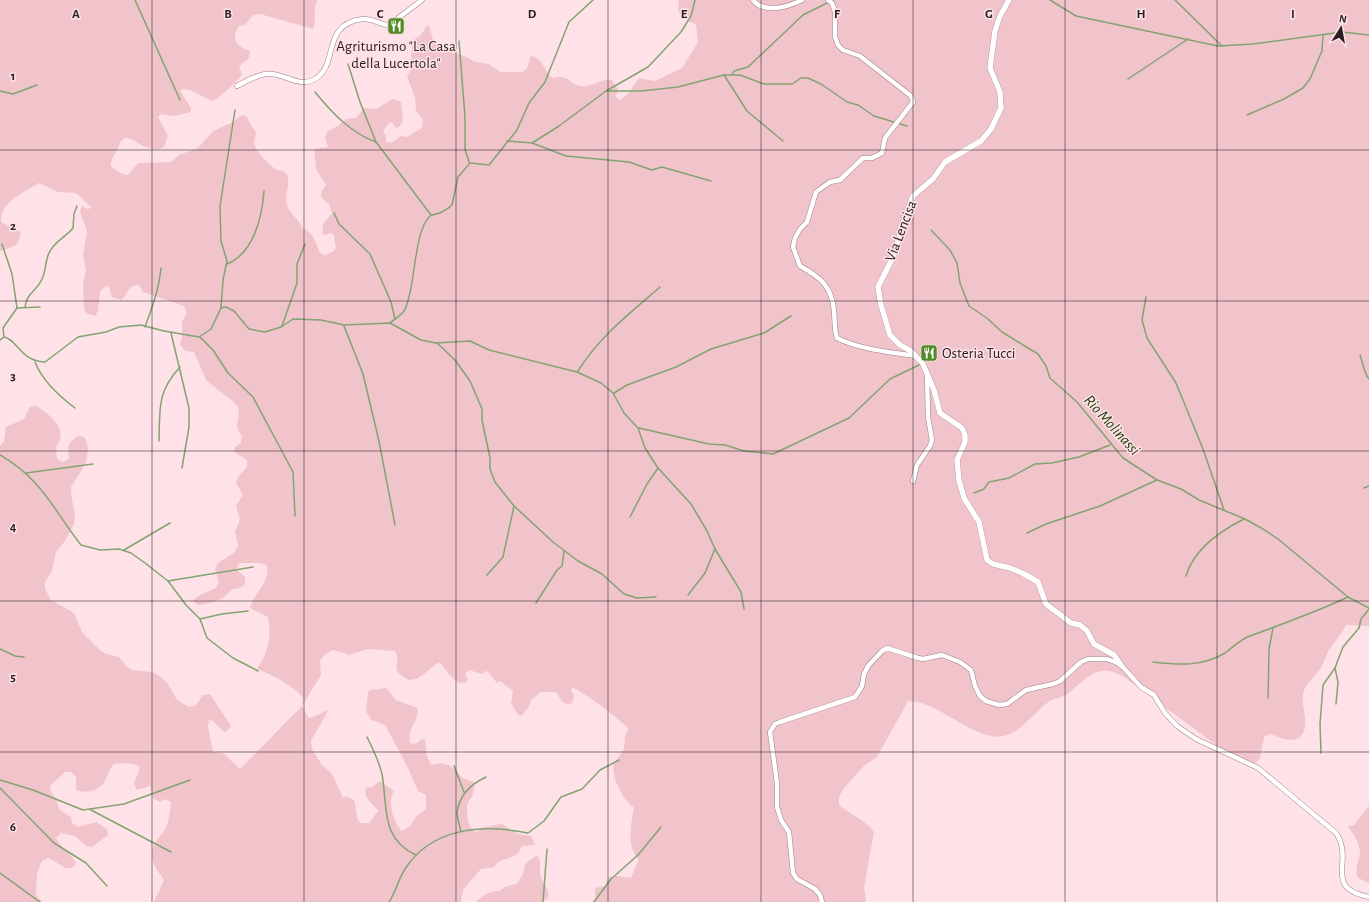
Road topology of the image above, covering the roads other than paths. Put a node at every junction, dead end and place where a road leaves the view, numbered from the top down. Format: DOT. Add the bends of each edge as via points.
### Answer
graph roads {
  1 [pos="422,0"];
  2 [pos="753,0"];
  3 [pos="802,0"];
  4 [pos="828,0"];
  5 [pos="1009,0"];
  6 [pos="237,86"];
  7 [pos="918,356"];
  8 [pos="926,372"];
  9 [pos="913,481"];
  10 [pos="1121,665"];
  11 [pos="1369,897"];
  12 [pos="822,902"];
  1 -- 6 [label="street" via="389,25 364,19 336,32 322,74 308,82 266,74"];
  2 -- 3 [label="street" via="766,8 777,8"];
  4 -- 7 [label="street" via="835,12 835,38 838,45 843,50 860,56 896,87 911,96 913,102 885,138 882,153 872,158 863,158 840,180 830,182 816,192 807,222 800,229 793,247 800,266 819,277 832,297 837,338 847,343"];
  5 -- 7 [label="street, Via Lencisa" via="995,31 990,68 1000,92 1001,108 991,129 981,141 945,162 933,179 913,196 893,257 878,287 890,335"];
  7 -- 8 [label="street"];
  8 -- 9 [label="street" via="932,440 917,465"];
  8 -- 10 [label="street" via="940,413 962,428 965,435 964,446 957,460 959,480 964,498 979,522 987,560 1038,582 1046,604 1071,623 1080,625 1087,631 1094,644 1114,656"];
  10 -- 11 [label="street" via="1141,687 1154,695 1177,726 1196,739 1258,768 1336,833 1342,847 1341,878 1346,888 1360,896"];
  10 -- 12 [label="street" via="1107,659 1088,659 1060,681 1026,690 1007,704 999,706 980,696 971,670 960,662 942,655 918,658 887,648 868,666 862,686 855,697 775,724 769,736 777,783 777,807 781,820 789,832 793,873 804,885 820,895"];
}
